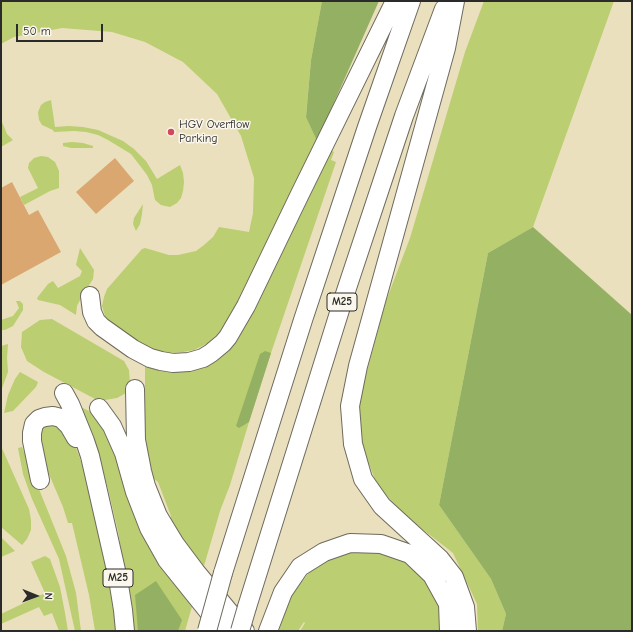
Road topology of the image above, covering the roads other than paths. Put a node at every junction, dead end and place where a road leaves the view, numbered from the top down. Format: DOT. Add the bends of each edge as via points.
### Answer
graph roads {
  1 [pos="395,1"];
  2 [pos="411,1"];
  3 [pos="448,1"];
  4 [pos="455,1"];
  5 [pos="90,296"];
  6 [pos="136,389"];
  7 [pos="64,393"];
  8 [pos="99,408"];
  9 [pos="94,475"];
  10 [pos="40,480"];
  11 [pos="125,631"];
  12 [pos="207,631"];
  13 [pos="224,631"];
  14 [pos="240,631"];
  15 [pos="245,631"];
  16 [pos="268,631"];
  17 [pos="449,631"];
  18 [pos="467,631"];
  1 -- 5 [label="highway" via="246,306 223,343 203,358 189,362 173,363 150,358 102,327 92,312"];
  2 -- 12 [label="highway, M25, bridge" via="303,320"];
  3 -- 14 [label="highway, M25, bridge" via="396,138"];
  4 -- 18 [label="highway, M25" via="446,48 360,358 350,406 353,444 363,479 382,506 440,559 454,577 465,607"];
  6 -- 15 [label="highway" via="136,440 146,486 158,516 196,572"];
  7 -- 9 [label="highway, M25" via="85,441"];
  8 -- 13 [label="highway" via="112,426 124,454 149,528 167,560"];
  9 -- 10 [label="highway, M25" via="69,426 61,418 53,416 39,419 34,424 32,433"];
  9 -- 11 [label="highway, M25" via="118,578"];
  16 -- 17 [label="highway" via="283,592 300,567 324,552 350,543 381,544 410,554 432,575 448,604"];
}
